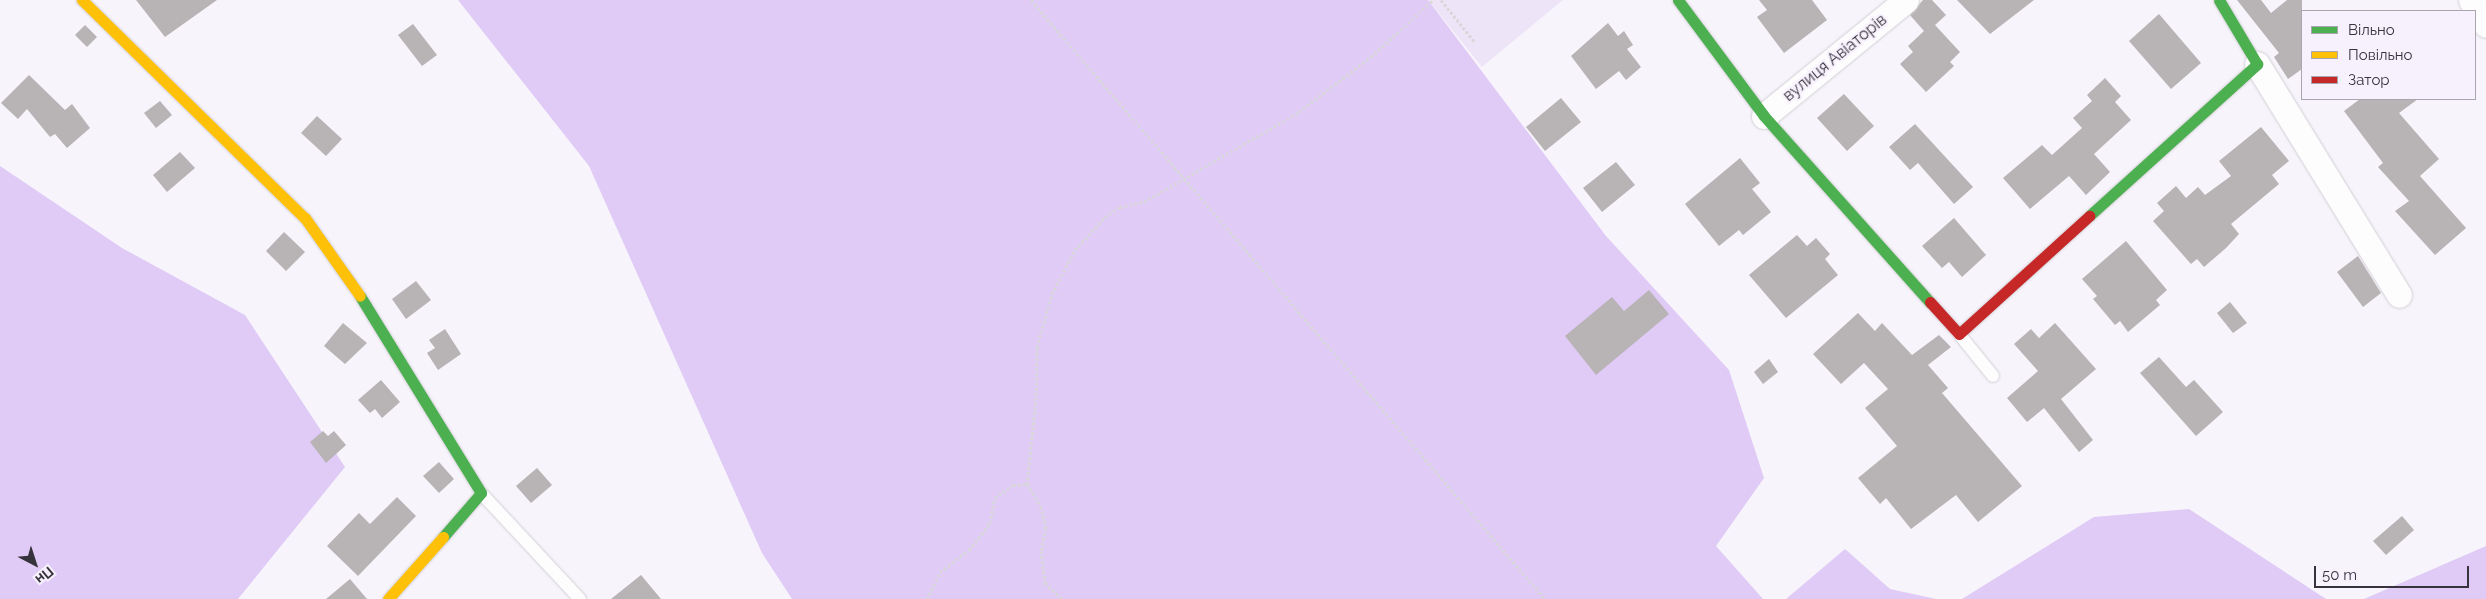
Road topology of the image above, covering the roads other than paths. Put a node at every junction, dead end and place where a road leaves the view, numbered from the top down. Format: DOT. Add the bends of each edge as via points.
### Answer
graph roads {
  1 [pos="82,0"];
  2 [pos="1678,0"];
  3 [pos="1906,0"];
  4 [pos="2219,0"];
  5 [pos="2470,0"];
  6 [pos="2486,25"];
  7 [pos="2257,64"];
  8 [pos="1764,116"];
  9 [pos="2399,294"];
  10 [pos="1959,334"];
  11 [pos="1993,376"];
  12 [pos="481,493"];
  13 [pos="388,599"];
  14 [pos="580,599"];
  1 -- 12 [label="street" via="305,218 339,262"];
  2 -- 8 [label="street"];
  3 -- 8 [label="street, вулиця Авіаторів"];
  4 -- 7 [label="street"];
  5 -- 6 [label="street"];
  7 -- 9 [label="street"];
  7 -- 10 [label="street"];
  8 -- 10 [label="street"];
  10 -- 11 [label="lane"];
  12 -- 13 [label="street"];
  12 -- 14 [label="lane"];
}
